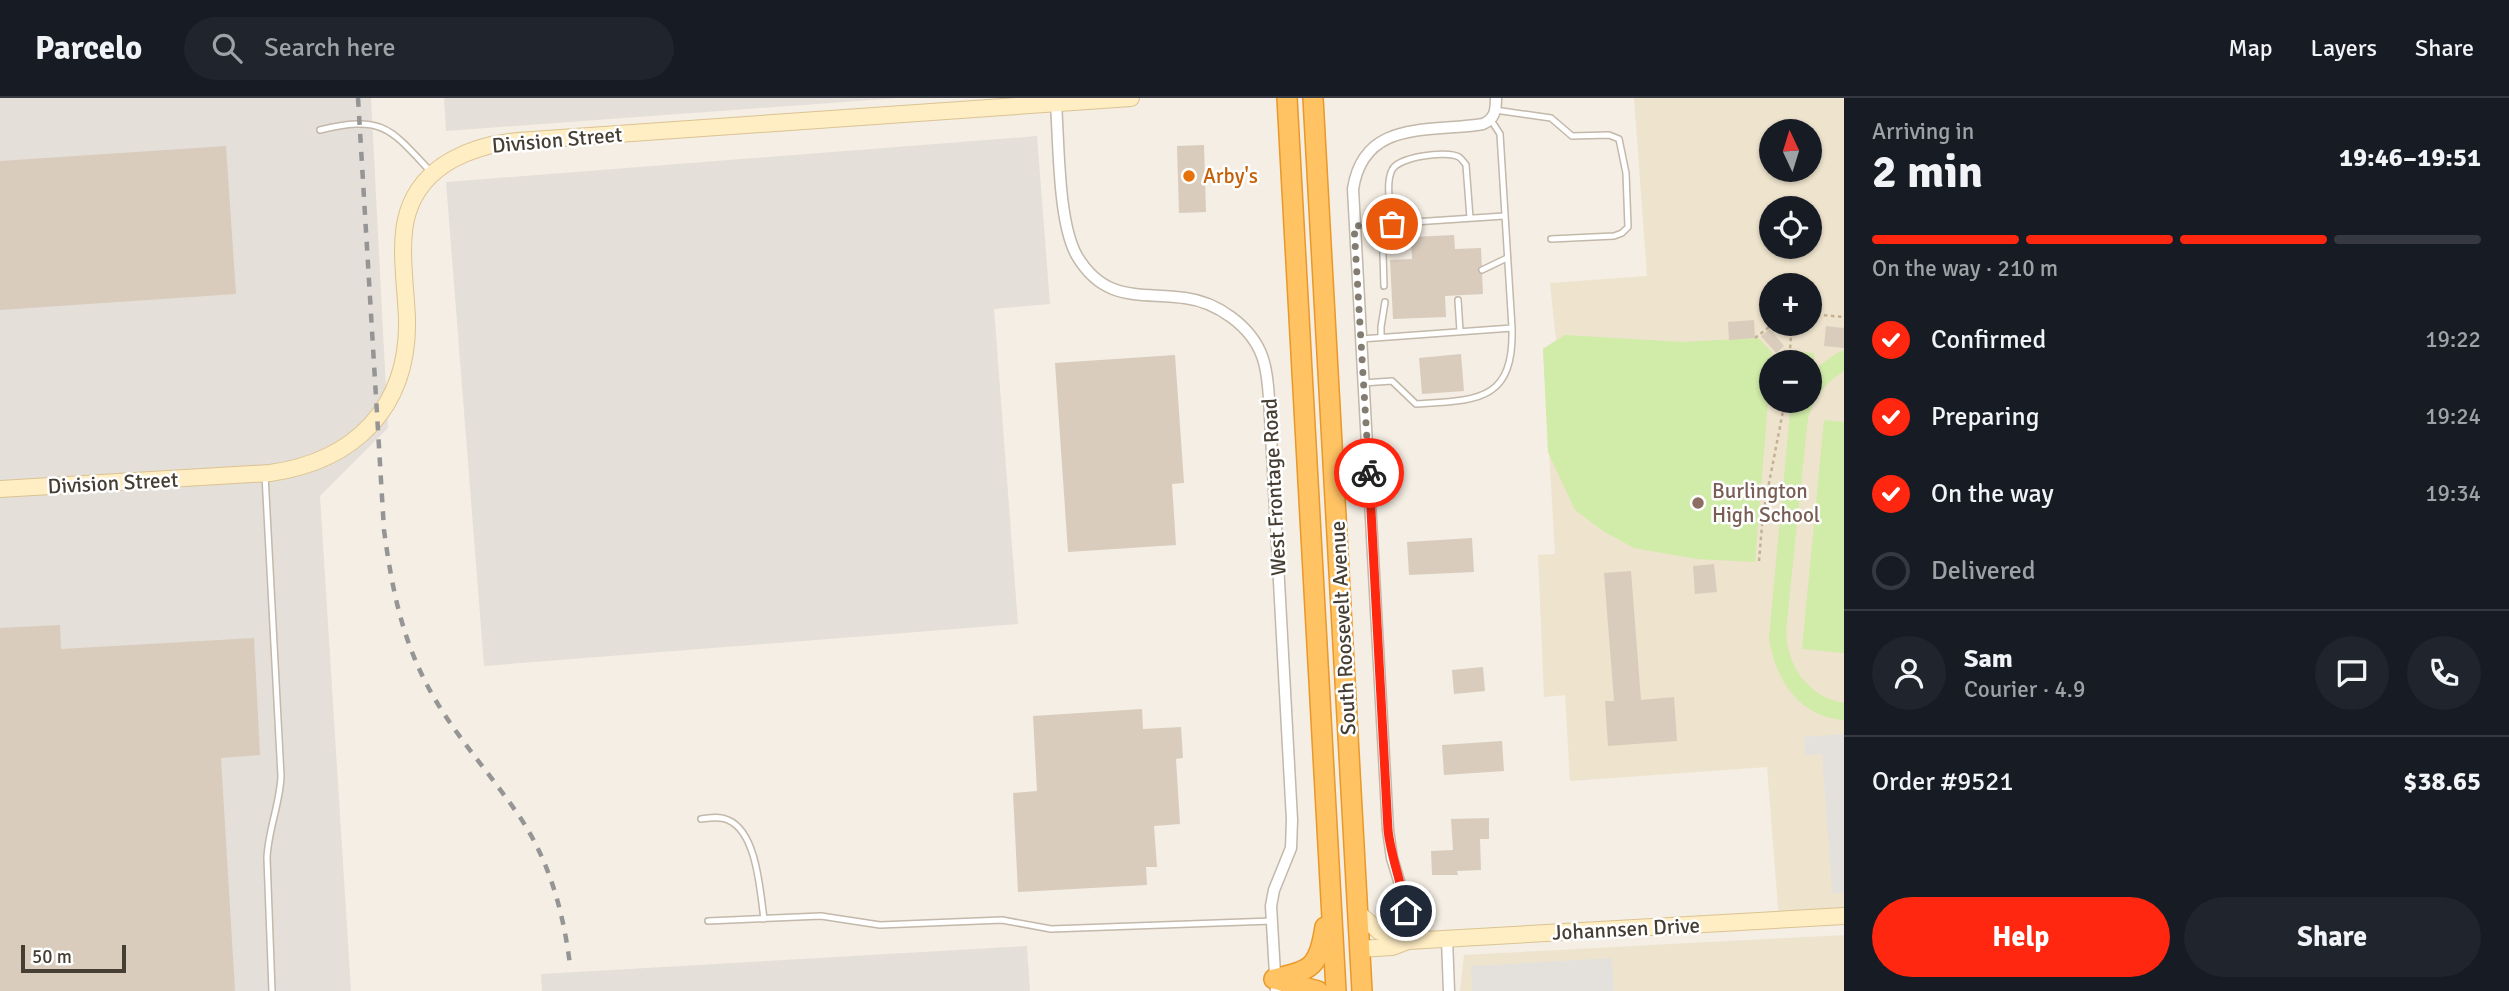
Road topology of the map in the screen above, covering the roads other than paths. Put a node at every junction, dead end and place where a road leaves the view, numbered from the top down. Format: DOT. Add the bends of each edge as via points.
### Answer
graph roads {
  1 [pos="1131,98"];
  2 [pos="1287,98"];
  3 [pos="1313,98"];
  4 [pos="1056,104"];
  5 [pos="1494,109"];
  6 [pos="320,130"];
  7 [pos="433,174"];
  8 [pos="1504,216"];
  9 [pos="1469,218"];
  10 [pos="1392,224"];
  11 [pos="1382,225"];
  12 [pos="1354,226"];
  13 [pos="1551,239"];
  14 [pos="1507,258"];
  15 [pos="1482,270"];
  16 [pos="1384,286"];
  17 [pos="1458,300"];
  18 [pos="1385,302"];
  19 [pos="1512,328"];
  20 [pos="1460,331"];
  21 [pos="1381,337"];
  22 [pos="1361,339"];
  23 [pos="1363,383"];
  24 [pos="265,474"];
  25 [pos="0,489"];
  26 [pos="1326,816"];
  27 [pos="701,818"];
  28 [pos="1331,892"];
  29 [pos="1358,914"];
  30 [pos="1844,916"];
  31 [pos="764,919"];
  32 [pos="708,921"];
  33 [pos="1272,921"];
  34 [pos="1447,939"];
  35 [pos="1408,941"];
  36 [pos="1360,949"];
  37 [pos="1298,973"];
  38 [pos="1336,983"];
  39 [pos="1275,985"];
  40 [pos="272,991"];
  41 [pos="1318,991"];
  42 [pos="1352,991"];
  43 [pos="1362,991"];
  44 [pos="1449,991"];
  1 -- 4 [label="street, Division Street"];
  2 -- 26 [label="highway, South Roosevelt Avenue"];
  3 -- 29 [label="highway, South Roosevelt Avenue"];
  4 -- 7 [label="street, Division Street" via="498,143 459,156"];
  4 -- 33 [label="street, West Frontage Road" via="1067,231 1085,267 1119,292 1194,299 1216,308 1252,338 1264,360 1292,820 1291,848 1274,890"];
  5 -- 8 [label="lane" via="1500,134"];
  5 -- 12 [label="street" via="1483,124 1399,133 1374,146 1355,176"];
  5 -- 13 [label="lane" via="1551,118 1572,136 1619,139 1626,173 1628,227 1614,236"];
  6 -- 7 [label="lane" via="360,123 381,126"];
  7 -- 24 [label="street, Division Street" via="416,195 406,220 407,345 396,388 377,418 342,449 311,465"];
  8 -- 9 [label="lane"];
  8 -- 14 [label="lane"];
  9 -- 10 [label="lane"];
  9 -- 10 [label="lane" via="1466,165 1454,155 1425,156 1401,160 1394,166 1389,178"];
  10 -- 11 [label="lane"];
  11 -- 12 [label="lane"];
  11 -- 16 [label="lane"];
  12 -- 22 [label="street"];
  14 -- 15 [label="lane"];
  14 -- 19 [label="lane"];
  17 -- 20 [label="lane"];
  18 -- 21 [label="lane"];
  19 -- 20 [label="lane"];
  19 -- 23 [label="lane" via="1513,353 1502,382 1474,400 1416,404 1392,381"];
  20 -- 21 [label="lane"];
  21 -- 22 [label="lane"];
  22 -- 23 [label="street"];
  23 -- 35 [label="street" via="1388,830"];
  24 -- 25 [label="street, Division Street"];
  24 -- 40 [label="lane" via="281,776 267,849"];
  26 -- 28 [label="highway, South Roosevelt Avenue"];
  26 -- 36 [label="highway" via="1345,932"];
  27 -- 31 [label="lane" via="729,820 745,837 757,867"];
  28 -- 37 [label="highway" via="1320,956"];
  28 -- 38 [label="highway, South Roosevelt Avenue"];
  29 -- 35 [label="street, Johannsen Drive" via="1380,932"];
  29 -- 36 [label="highway, South Roosevelt Avenue"];
  30 -- 34 [label="street, Johannsen Drive"];
  31 -- 32 [label="lane"];
  31 -- 33 [label="lane" via="821,916 880,925 1002,920 1051,929"];
  33 -- 39 [label="street, West Frontage Road"];
  34 -- 35 [label="street, Johannsen Drive"];
  34 -- 44 [label="street"];
  35 -- 36 [label="street, Johannsen Drive"];
  36 -- 43 [label="highway, South Roosevelt Avenue"];
  37 -- 38 [label="highway"];
  37 -- 39 [label="highway"];
  38 -- 42 [label="highway" via="1343,980"];
  39 -- 41 [label="highway"];
}
